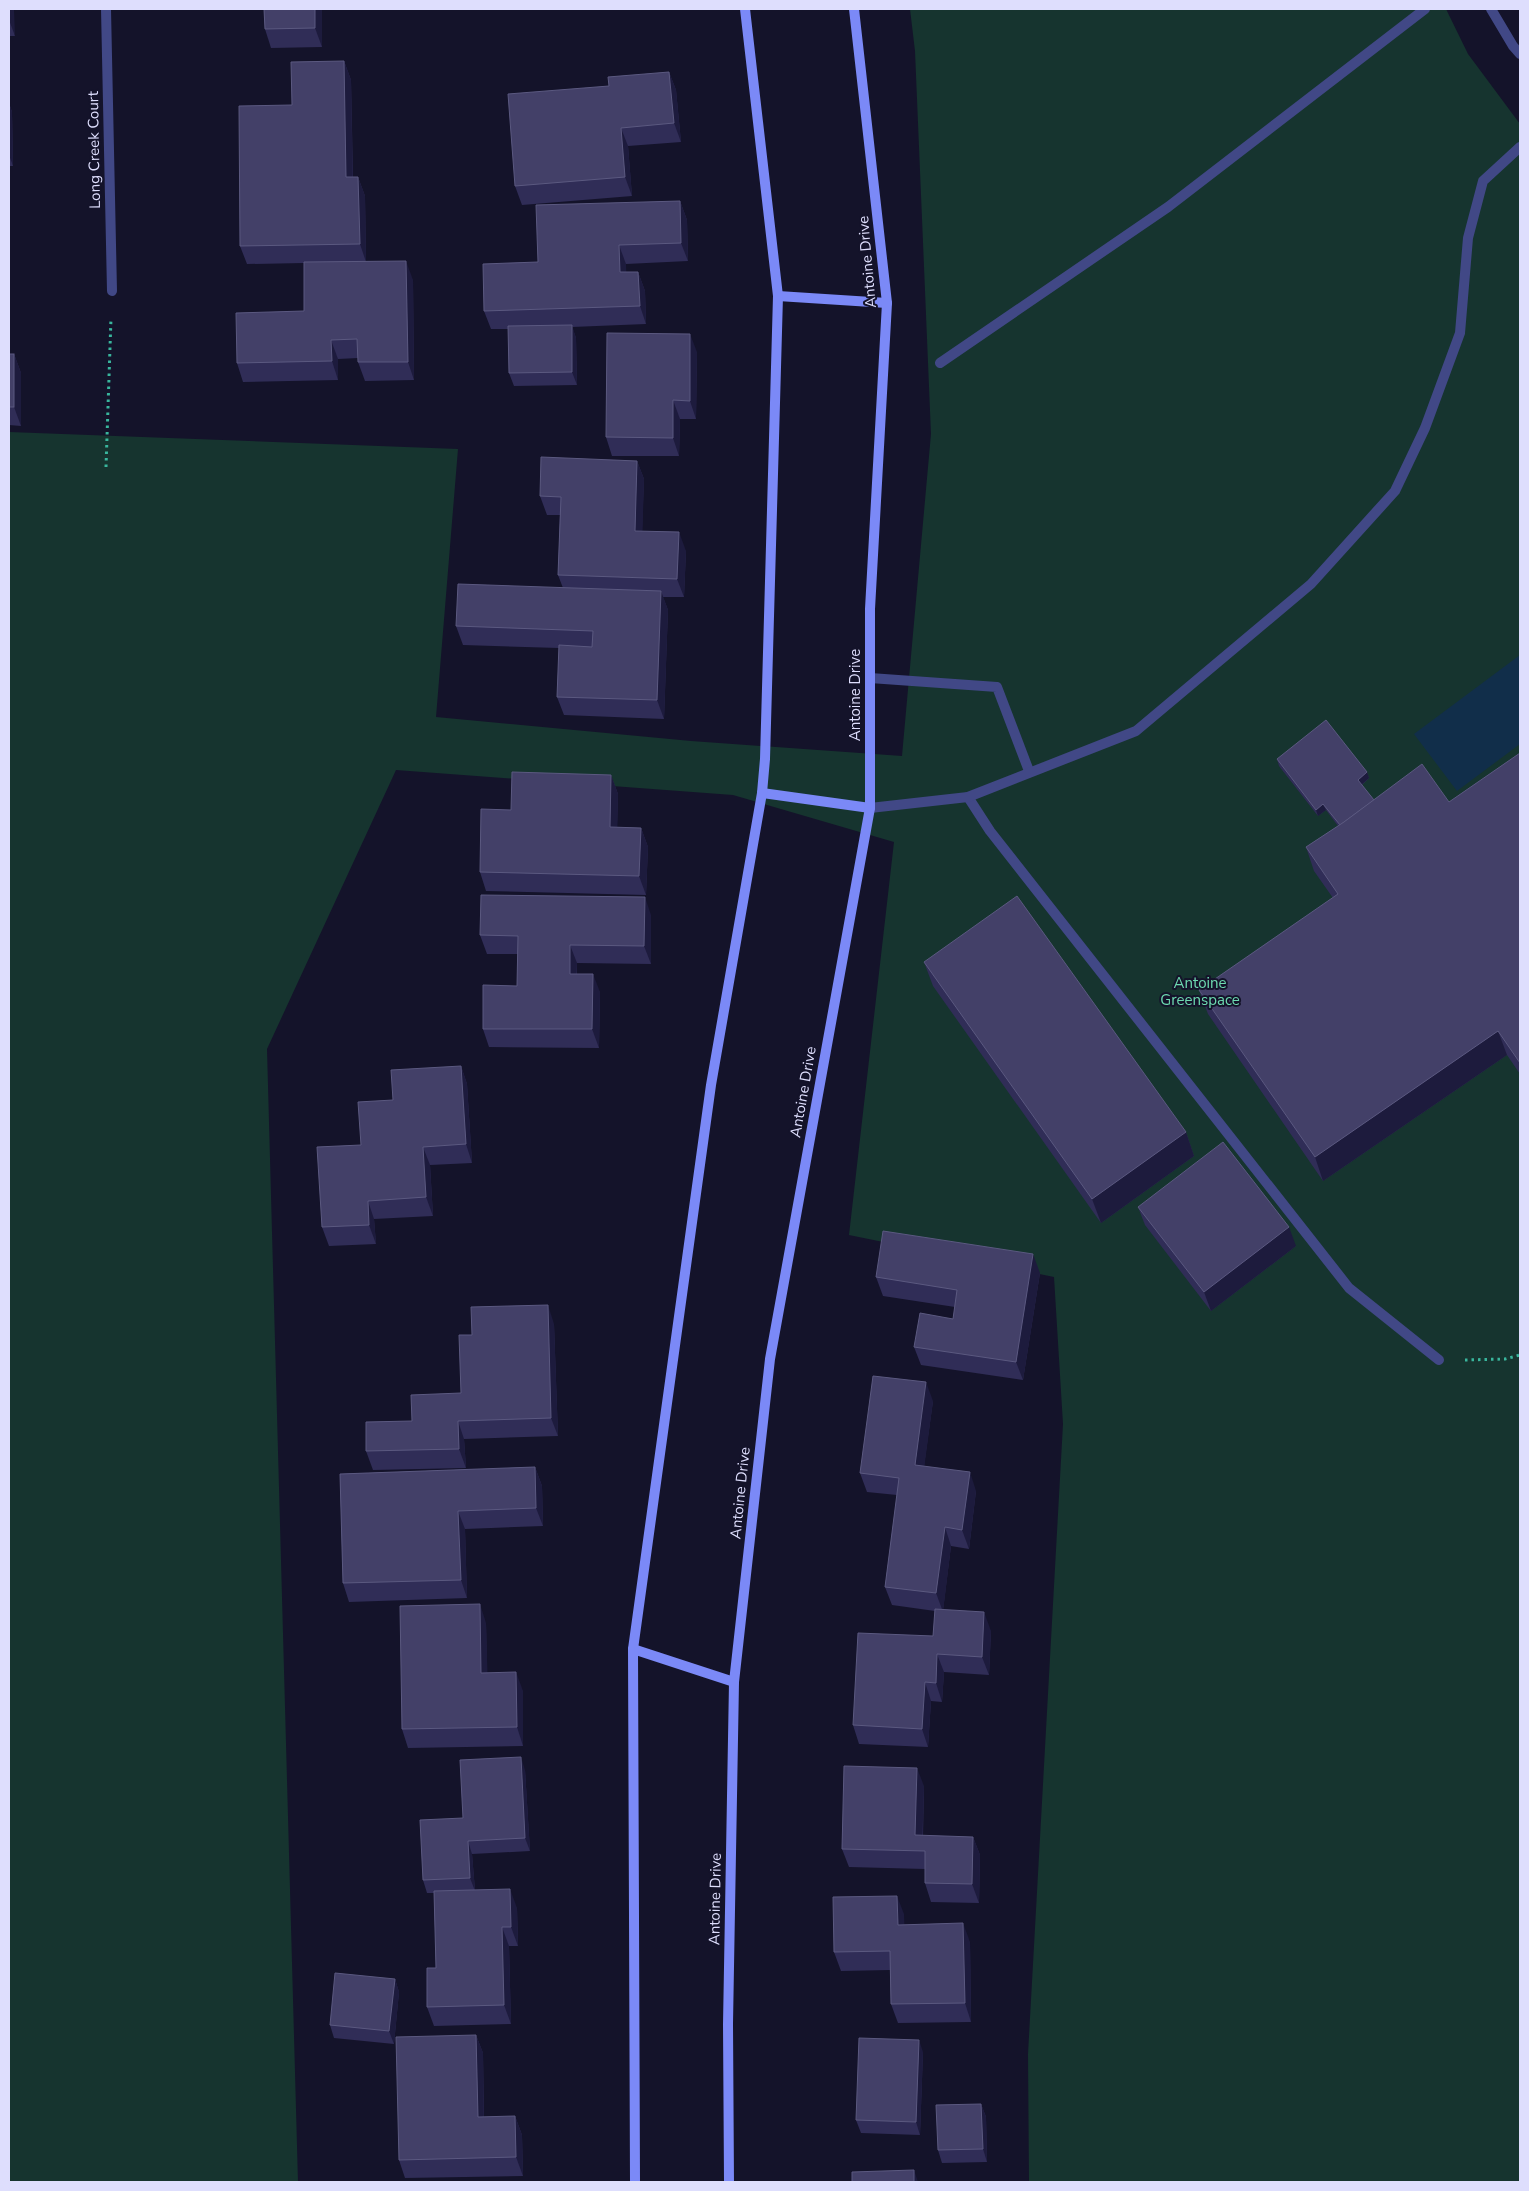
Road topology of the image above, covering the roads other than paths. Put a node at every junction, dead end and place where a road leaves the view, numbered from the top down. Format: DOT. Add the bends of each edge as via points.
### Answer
graph roads {
  1 [pos="106,9"];
  2 [pos="745,9"];
  3 [pos="854,9"];
  4 [pos="1425,9"];
  5 [pos="1491,9"];
  6 [pos="1520,54"];
  7 [pos="1520,147"];
  8 [pos="112,291"];
  9 [pos="778,296"];
  10 [pos="888,303"];
  11 [pos="940,363"];
  12 [pos="870,678"];
  13 [pos="1029,771"];
  14 [pos="762,793"];
  15 [pos="968,796"];
  16 [pos="870,808"];
  17 [pos="1439,1360"];
  18 [pos="633,1649"];
  19 [pos="734,1682"];
  20 [pos="636,2182"];
  21 [pos="729,2182"];
  1 -- 8 [label="street, Long Creek Court"];
  2 -- 9 [label="main road"];
  3 -- 10 [label="main road, Antoine Drive"];
  4 -- 11 [label="street" via="1168,207"];
  5 -- 6 [label="street"];
  7 -- 13 [label="street" via="1483,181 1468,238 1460,333 1425,428 1395,491 1311,584 1136,731"];
  9 -- 10 [label="main road"];
  9 -- 14 [label="main road"];
  10 -- 12 [label="main road, Antoine Drive" via="870,609"];
  12 -- 13 [label="street" via="997,687"];
  12 -- 16 [label="main road, Antoine Drive"];
  13 -- 15 [label="street"];
  14 -- 16 [label="main road"];
  14 -- 18 [label="main road" via="711,1085"];
  15 -- 16 [label="street"];
  15 -- 17 [label="street" via="990,832 1349,1288"];
  16 -- 19 [label="main road, Antoine Drive" via="770,1359"];
  18 -- 19 [label="main road"];
  18 -- 20 [label="main road"];
  19 -- 21 [label="main road, Antoine Drive" via="728,2024"];
}
